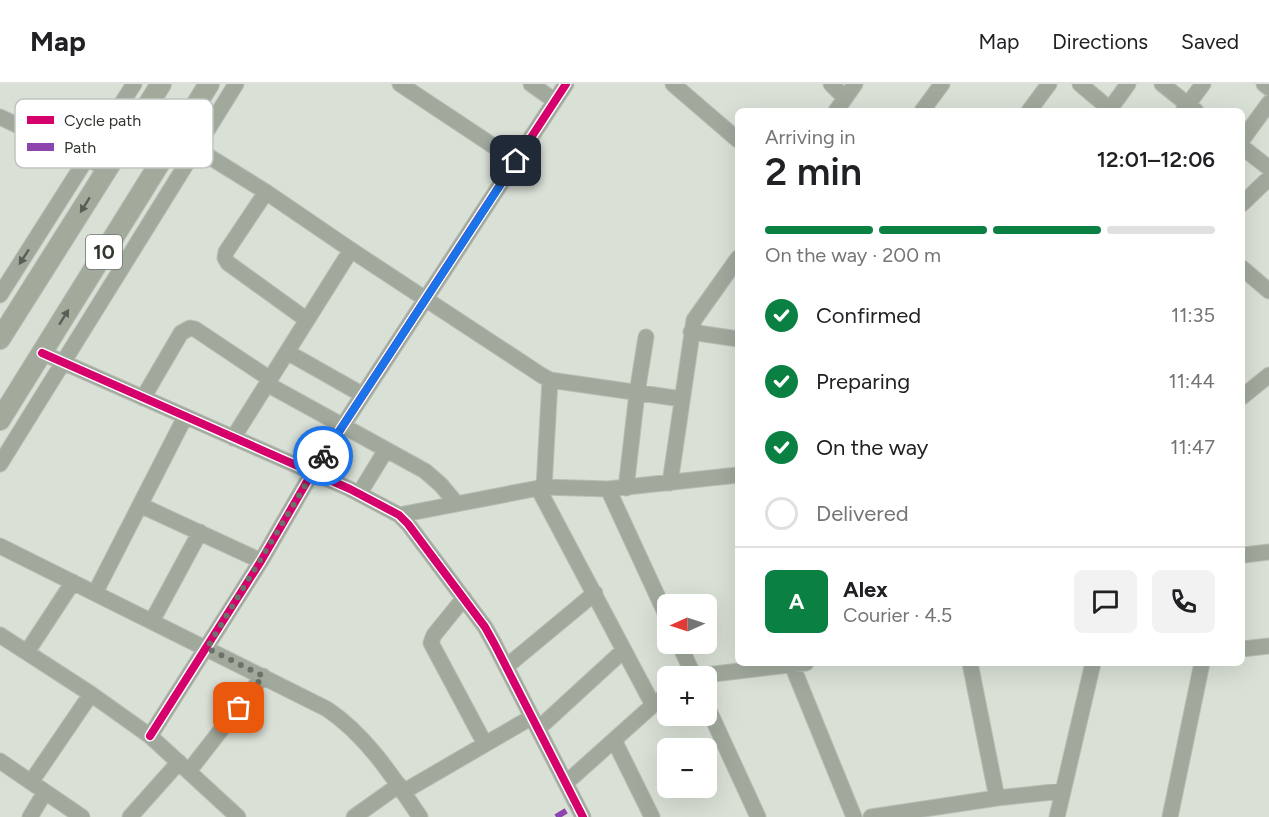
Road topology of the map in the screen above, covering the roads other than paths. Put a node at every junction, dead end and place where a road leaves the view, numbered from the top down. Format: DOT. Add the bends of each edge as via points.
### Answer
graph roads {
  1 [pos="134,84"];
  2 [pos="160,84"];
  3 [pos="209,84"];
  4 [pos="236,84"];
  5 [pos="400,84"];
  6 [pos="531,84"];
  7 [pos="566,84"];
  8 [pos="673,84"];
  9 [pos="831,84"];
  10 [pos="855,84"];
  11 [pos="942,84"];
  12 [pos="1049,84"];
  13 [pos="1080,84"];
  14 [pos="1128,84"];
  15 [pos="1162,84"];
  16 [pos="1203,84"];
  17 [pos="1264,84"];
  18 [pos="1269,88"];
  19 [pos="845,98"];
  20 [pos="125,99"];
  21 [pos="151,99"];
  22 [pos="199,99"];
  23 [pos="555,101"];
  24 [pos="1269,103"];
  25 [pos="838,108"];
  26 [pos="924,108"];
  27 [pos="1031,108"];
  28 [pos="1109,108"];
  29 [pos="1112,108"];
  30 [pos="1188,108"];
  31 [pos="1190,108"];
  32 [pos="0,117"];
  33 [pos="213,121"];
  34 [pos="15,124"];
  35 [pos="1245,136"];
  36 [pos="735,137"];
  37 [pos="1245,149"];
  38 [pos="213,159"];
  39 [pos="516,161"];
  40 [pos="81,168"];
  41 [pos="156,168"];
  42 [pos="184,168"];
  43 [pos="1269,168"];
  44 [pos="108,169"];
  45 [pos="1269,178"];
  46 [pos="266,192"];
  47 [pos="1245,201"];
  48 [pos="351,250"];
  49 [pos="735,262"];
  50 [pos="1245,271"];
  51 [pos="1269,291"];
  52 [pos="0,295"];
  53 [pos="426,299"];
  54 [pos="307,320"];
  55 [pos="3,328"];
  56 [pos="691,332"];
  57 [pos="646,337"];
  58 [pos="735,339"];
  59 [pos="287,352"];
  60 [pos="42,353"];
  61 [pos="64,362"];
  62 [pos="1269,375"];
  63 [pos="550,380"];
  64 [pos="269,381"];
  65 [pos="637,393"];
  66 [pos="363,395"];
  67 [pos="1245,395"];
  68 [pos="143,398"];
  69 [pos="682,399"];
  70 [pos="185,417"];
  71 [pos="0,420"];
  72 [pos="343,425"];
  73 [pos="233,438"];
  74 [pos="386,450"];
  75 [pos="0,464"];
  76 [pos="312,472"];
  77 [pos="735,475"];
  78 [pos="670,483"];
  79 [pos="541,487"];
  80 [pos="626,488"];
  81 [pos="608,489"];
  82 [pos="359,494"];
  83 [pos="456,503"];
  84 [pos="140,505"];
  85 [pos="399,515"];
  86 [pos="200,532"];
  87 [pos="0,546"];
  88 [pos="1269,552"];
  89 [pos="1245,555"];
  90 [pos="261,561"];
  91 [pos="73,582"];
  92 [pos="95,593"];
  93 [pos="595,593"];
  94 [pos="657,595"];
  95 [pos="464,598"];
  96 [pos="152,621"];
  97 [pos="1,638"];
  98 [pos="1269,646"];
  99 [pos="207,648"];
  100 [pos="1245,649"];
  101 [pos="624,650"];
  102 [pos="27,652"];
  103 [pos="507,666"];
  104 [pos="782,666"];
  105 [pos="800,666"];
  106 [pos="971,666"];
  107 [pos="1092,666"];
  108 [pos="1201,666"];
  109 [pos="717,673"];
  110 [pos="263,676"];
  111 [pos="91,694"];
  112 [pos="657,702"];
  113 [pos="652,705"];
  114 [pos="536,722"];
  115 [pos="716,726"];
  116 [pos="150,736"];
  117 [pos="614,740"];
  118 [pos="485,744"];
  119 [pos="0,761"];
  120 [pos="184,766"];
  121 [pos="31,782"];
  122 [pos="566,783"];
  123 [pos="401,789"];
  124 [pos="1062,791"];
  125 [pos="45,792"];
  126 [pos="998,798"];
  127 [pos="966,810"];
  128 [pos="138,814"];
  129 [pos="358,816"];
  130 [pos="30,817"];
  131 [pos="82,817"];
  132 [pos="238,817"];
  133 [pos="420,817"];
  134 [pos="584,817"];
  135 [pos="652,817"];
  136 [pos="758,817"];
  137 [pos="854,817"];
  138 [pos="871,817"];
  139 [pos="1057,817"];
  140 [pos="1170,817"];
  1 -- 20 [label="street"];
  2 -- 21 [label="main road, 10"];
  3 -- 22 [label="main road, 10"];
  4 -- 33 [label="street"];
  5 -- 39 [label="street"];
  6 -- 23 [label="street"];
  7 -- 23 [label="street"];
  8 -- 36 [label="street"];
  9 -- 19 [label="street"];
  10 -- 19 [label="street"];
  11 -- 26 [label="street"];
  12 -- 27 [label="street"];
  13 -- 28 [label="street"];
  14 -- 29 [label="street"];
  15 -- 30 [label="street"];
  16 -- 31 [label="street"];
  17 -- 18 [label="street"];
  19 -- 25 [label="street"];
  23 -- 39 [label="street"];
  24 -- 35 [label="street"];
  32 -- 34 [label="street"];
  37 -- 43 [label="street"];
  38 -- 46 [label="street"];
  39 -- 53 [label="street"];
  40 -- 52 [label="street, one-way"];
  60 -- 41 [label="main road, 10, one-way"];
  42 -- 61 [label="street"];
  44 -- 55 [label="main road, 10, one-way"];
  45 -- 47 [label="street"];
  46 -- 48 [label="street"];
  46 -- 54 [label="street" via="225,258"];
  48 -- 53 [label="street"];
  48 -- 54 [label="street"];
  49 -- 56 [label="street" via="698,313"];
  50 -- 51 [label="street"];
  53 -- 63 [label="street"];
  53 -- 66 [label="street"];
  54 -- 59 [label="street"];
  56 -- 58 [label="street"];
  56 -- 69 [label="street"];
  57 -- 65 [label="street"];
  59 -- 64 [label="street"];
  59 -- 66 [label="street"];
  60 -- 61 [label="street"];
  60 -- 71 [label="main road, 10"];
  61 -- 68 [label="street"];
  61 -- 75 [label="street"];
  62 -- 67 [label="street"];
  63 -- 65 [label="street"];
  63 -- 79 [label="street"];
  64 -- 68 [label="street" via="190,328 181,333"];
  64 -- 72 [label="street"];
  64 -- 73 [label="street"];
  65 -- 69 [label="street"];
  65 -- 80 [label="street"];
  66 -- 72 [label="street"];
  68 -- 70 [label="street"];
  69 -- 78 [label="street"];
  70 -- 73 [label="street"];
  70 -- 84 [label="street"];
  72 -- 74 [label="street"];
  72 -- 76 [label="street"];
  73 -- 76 [label="street"];
  74 -- 82 [label="street"];
  74 -- 83 [label="street" via="433,477"];
  76 -- 82 [label="street"];
  76 -- 90 [label="street"];
  77 -- 78 [label="street"];
  78 -- 80 [label="street"];
  79 -- 81 [label="street"];
  79 -- 83 [label="street"];
  79 -- 93 [label="street"];
  80 -- 81 [label="street"];
  81 -- 94 [label="street"];
  82 -- 85 [label="street"];
  83 -- 85 [label="street"];
  84 -- 86 [label="street"];
  84 -- 92 [label="street"];
  85 -- 95 [label="street"];
  86 -- 90 [label="street"];
  86 -- 96 [label="street"];
  87 -- 91 [label="street"];
  88 -- 89 [label="street"];
  90 -- 99 [label="street"];
  91 -- 92 [label="street"];
  91 -- 102 [label="street"];
  92 -- 96 [label="street"];
  93 -- 101 [label="street"];
  93 -- 103 [label="street"];
  95 -- 103 [label="street"];
  95 -- 118 [label="street" via="431,643"];
  96 -- 99 [label="street"];
  97 -- 102 [label="street"];
  98 -- 100 [label="street"];
  99 -- 110 [label="street"];
  99 -- 116 [label="street"];
  101 -- 113 [label="street"];
  101 -- 114 [label="street"];
  102 -- 111 [label="street"];
  103 -- 114 [label="street"];
  104 -- 109 [label="street"];
  105 -- 137 [label="street"];
  106 -- 126 [label="street"];
  107 -- 124 [label="street"];
  108 -- 140 [label="street"];
  110 -- 120 [label="street"];
  110 -- 123 [label="street" via="341,718 365,741"];
  111 -- 116 [label="street"];
  111 -- 121 [label="street"];
  112 -- 113 [label="street"];
  113 -- 117 [label="street"];
  114 -- 118 [label="street"];
  114 -- 122 [label="street"];
  115 -- 136 [label="street"];
  116 -- 120 [label="street"];
  117 -- 122 [label="street"];
  117 -- 135 [label="street"];
  118 -- 123 [label="street"];
  119 -- 121 [label="street"];
  120 -- 128 [label="street"];
  120 -- 132 [label="street"];
  121 -- 125 [label="street"];
  122 -- 134 [label="street"];
  123 -- 129 [label="street"];
  123 -- 133 [label="street"];
  124 -- 126 [label="street"];
  124 -- 139 [label="street"];
  125 -- 130 [label="street"];
  125 -- 131 [label="street"];
  126 -- 127 [label="street"];
  127 -- 138 [label="street"];
}
